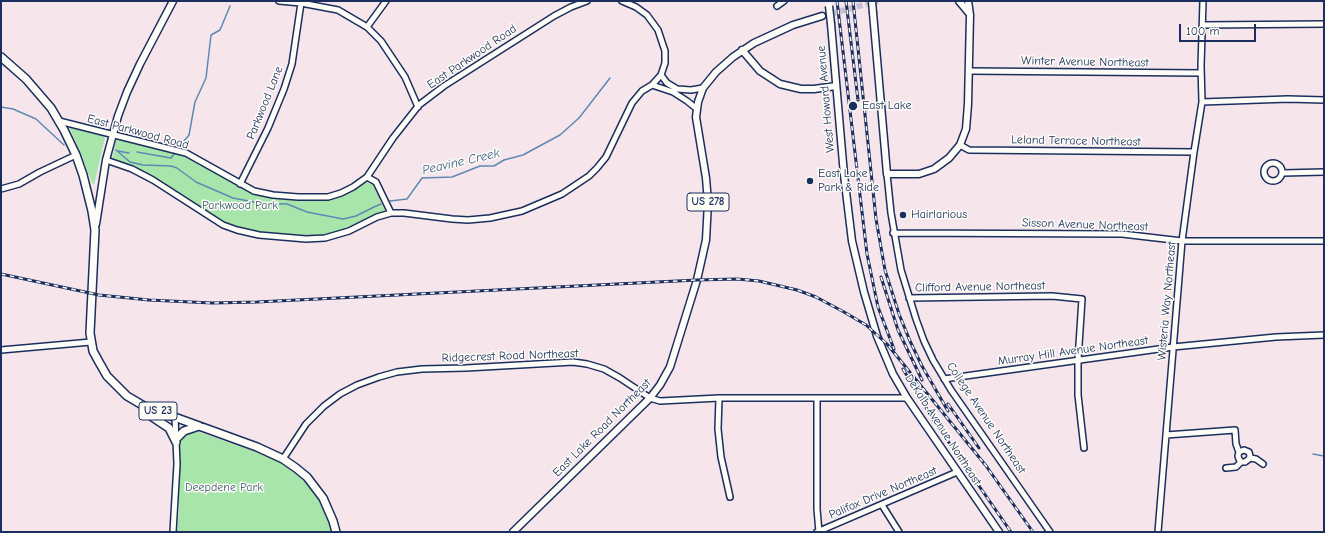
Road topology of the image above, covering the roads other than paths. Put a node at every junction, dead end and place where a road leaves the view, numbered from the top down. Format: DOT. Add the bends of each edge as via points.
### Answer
graph roads {
  1 [pos="173,1"];
  2 [pos="279,1"];
  3 [pos="386,1"];
  4 [pos="587,1"];
  5 [pos="622,1"];
  6 [pos="784,1"];
  7 [pos="872,1"];
  8 [pos="959,1"];
  9 [pos="968,1"];
  10 [pos="1203,1"];
  11 [pos="301,3"];
  12 [pos="828,4"];
  13 [pos="777,6"];
  14 [pos="970,15"];
  15 [pos="822,16"];
  16 [pos="1324,24"];
  17 [pos="1203,25"];
  18 [pos="367,27"];
  19 [pos="742,50"];
  20 [pos="1,57"];
  21 [pos="969,71"];
  22 [pos="1202,73"];
  23 [pos="661,75"];
  24 [pos="652,85"];
  25 [pos="836,86"];
  26 [pos="703,88"];
  27 [pos="1324,100"];
  28 [pos="1202,102"];
  29 [pos="418,107"];
  30 [pos="697,109"];
  31 [pos="59,121"];
  32 [pos="112,134"];
  33 [pos="960,145"];
  34 [pos="1194,152"];
  35 [pos="76,156"];
  36 [pos="106,160"];
  37 [pos="1324,172"];
  38 [pos="1284,173"];
  39 [pos="887,174"];
  40 [pos="367,177"];
  41 [pos="240,184"];
  42 [pos="1,189"];
  43 [pos="391,213"];
  44 [pos="95,230"];
  45 [pos="894,233"];
  46 [pos="1182,241"];
  47 [pos="1324,241"];
  48 [pos="909,298"];
  49 [pos="1324,335"];
  50 [pos="878,336"];
  51 [pos="91,342"];
  52 [pos="1173,347"];
  53 [pos="1,350"];
  54 [pos="1078,360"];
  55 [pos="944,379"];
  56 [pos="650,398"];
  57 [pos="719,398"];
  58 [pos="817,398"];
  59 [pos="907,398"];
  60 [pos="144,406"];
  61 [pos="175,417"];
  62 [pos="199,426"];
  63 [pos="1166,435"];
  64 [pos="176,440"];
  65 [pos="1084,448"];
  66 [pos="1239,452"];
  67 [pos="1250,458"];
  68 [pos="283,459"];
  69 [pos="1241,462"];
  70 [pos="1263,464"];
  71 [pos="1226,468"];
  72 [pos="957,472"];
  73 [pos="730,497"];
  74 [pos="882,505"];
  75 [pos="173,532"];
  76 [pos="336,532"];
  77 [pos="513,532"];
  78 [pos="818,532"];
  79 [pos="899,532"];
  80 [pos="999,532"];
  81 [pos="1050,532"];
  82 [pos="1158,532"];
  1 -- 32 [label="main road" via="136,72"];
  2 -- 11 [label="street"];
  3 -- 18 [label="street"];
  4 -- 29 [label="street, East Parkwood Road" via="571,7 531,30 444,86"];
  5 -- 23 [label="street" via="646,14 658,30 665,52"];
  6 -- 13 [label="street"];
  7 -- 39 [label="main road, College Avenue Northeast, bridge"];
  8 -- 14 [label="main road"];
  9 -- 14 [label="main road"];
  10 -- 17 [label="street, Wisteria Way Northeast"];
  11 -- 18 [label="street" via="338,10"];
  11 -- 41 [label="street, Parkwood Lane" via="292,64 284,89"];
  12 -- 25 [label="main road, West Howard Avenue, bridge"];
  14 -- 21 [label="main road"];
  15 -- 19 [label="main road, East Lake Road Northeast / US 278" via="771,34"];
  16 -- 17 [label="street"];
  17 -- 22 [label="street, Wisteria Way Northeast"];
  18 -- 29 [label="street" via="382,41 405,77"];
  19 -- 25 [label="main road" via="760,71 780,84 801,89"];
  19 -- 26 [label="main road, East Lake Road Northeast / US 278" via="716,72"];
  20 -- 31 [label="highway, US 23" via="37,91"];
  21 -- 22 [label="street, Winter Avenue Northeast"];
  21 -- 33 [label="main road" via="968,118"];
  22 -- 28 [label="street, Wisteria Way Northeast"];
  23 -- 24 [label="street"];
  23 -- 26 [label="street" via="667,83 677,89"];
  24 -- 30 [label="street" via="673,92"];
  24 -- 43 [label="street" via="642,91 632,103 614,143 602,162 589,176 562,194 522,211 490,218 460,220 404,212"];
  25 -- 50 [label="main road, West Howard Avenue" via="852,241"];
  26 -- 30 [label="main road, East Lake Road Northeast / US 278"];
  27 -- 28 [label="street"];
  28 -- 34 [label="street, Wisteria Way Northeast"];
  29 -- 40 [label="street, East Parkwood Road"];
  30 -- 56 [label="main road, East Lake Road Northeast / US 278" via="708,202 706,240 673,361"];
  31 -- 32 [label="street, East Parkwood Road"];
  31 -- 35 [label="highway, US 23"];
  32 -- 36 [label="main road"];
  32 -- 41 [label="street, East Parkwood Road" via="186,153"];
  33 -- 34 [label="street, Leland Terrace Northeast" via="969,150"];
  33 -- 39 [label="main road" via="942,164 926,172 907,175"];
  34 -- 46 [label="street, Wisteria Way Northeast"];
  35 -- 42 [label="street" via="19,184"];
  35 -- 44 [label="highway, US 23" via="86,184"];
  36 -- 43 [label="street" via="153,180 223,225 251,234 306,239 325,238"];
  36 -- 44 [label="main road"];
  37 -- 38 [label="street"];
  39 -- 45 [label="street, College Avenue Northeast"];
  40 -- 41 [label="street, East Parkwood Road" via="341,193 322,198 273,195 254,191"];
  40 -- 43 [label="street" via="376,182"];
  44 -- 51 [label="highway, US 23"];
  45 -- 46 [label="street, Sisson Avenue Northeast" via="1122,234"];
  45 -- 48 [label="street, College Avenue Northeast"];
  46 -- 47 [label="street, Sisson Avenue Northeast"];
  46 -- 52 [label="street, Wisteria Way Northeast"];
  48 -- 54 [label="street, Clifford Avenue Northeast" via="1052,296 1082,299"];
  48 -- 55 [label="street, College Avenue Northeast" via="924,341"];
  49 -- 52 [label="street, Murray Hill Avenue Northeast"];
  50 -- 59 [label="main road, DeKalb Avenue Northeast"];
  51 -- 53 [label="street"];
  51 -- 60 [label="highway, US 23" via="110,380 127,396"];
  52 -- 54 [label="street, Murray Hill Avenue Northeast"];
  52 -- 63 [label="street, Wisteria Way Northeast"];
  54 -- 55 [label="street, Murray Hill Avenue Northeast"];
  54 -- 65 [label="street" via="1078,395"];
  55 -- 81 [label="street, College Avenue Northeast"];
  56 -- 57 [label="street, Ridgecrest Road Northeast" via="660,401"];
  56 -- 68 [label="street, Ridgecrest Road Northeast" via="604,369 573,362 397,372 358,385 324,406 306,424"];
  56 -- 77 [label="main road, East Lake Road Northeast / US 278"];
  57 -- 58 [label="street, Ridgecrest Road Northeast"];
  57 -- 73 [label="street" via="718,429 721,457"];
  58 -- 59 [label="street, Ridgecrest Road Northeast"];
  58 -- 78 [label="street"];
  59 -- 72 [label="main road, DeKalb Avenue Northeast"];
  60 -- 61 [label="highway, US 23"];
  60 -- 64 [label="highway" via="145,412 168,428"];
  61 -- 62 [label="highway, US 23"];
  61 -- 64 [label="street"];
  62 -- 64 [label="highway" via="184,431"];
  62 -- 68 [label="highway, US 23"];
  63 -- 66 [label="street" via="1235,430"];
  63 -- 82 [label="street, Wisteria Way Northeast"];
  64 -- 75 [label="street"];
  66 -- 67 [label="street" via="1249,452"];
  66 -- 69 [label="street"];
  67 -- 69 [label="street"];
  67 -- 70 [label="street"];
  68 -- 76 [label="highway, US 23" via="301,472 318,491 327,506"];
  69 -- 71 [label="street"];
  72 -- 74 [label="street, Palifox Drive Northeast"];
  72 -- 80 [label="main road, DeKalb Avenue Northeast"];
  74 -- 78 [label="street, Palifox Drive Northeast"];
  74 -- 79 [label="street"];
}
